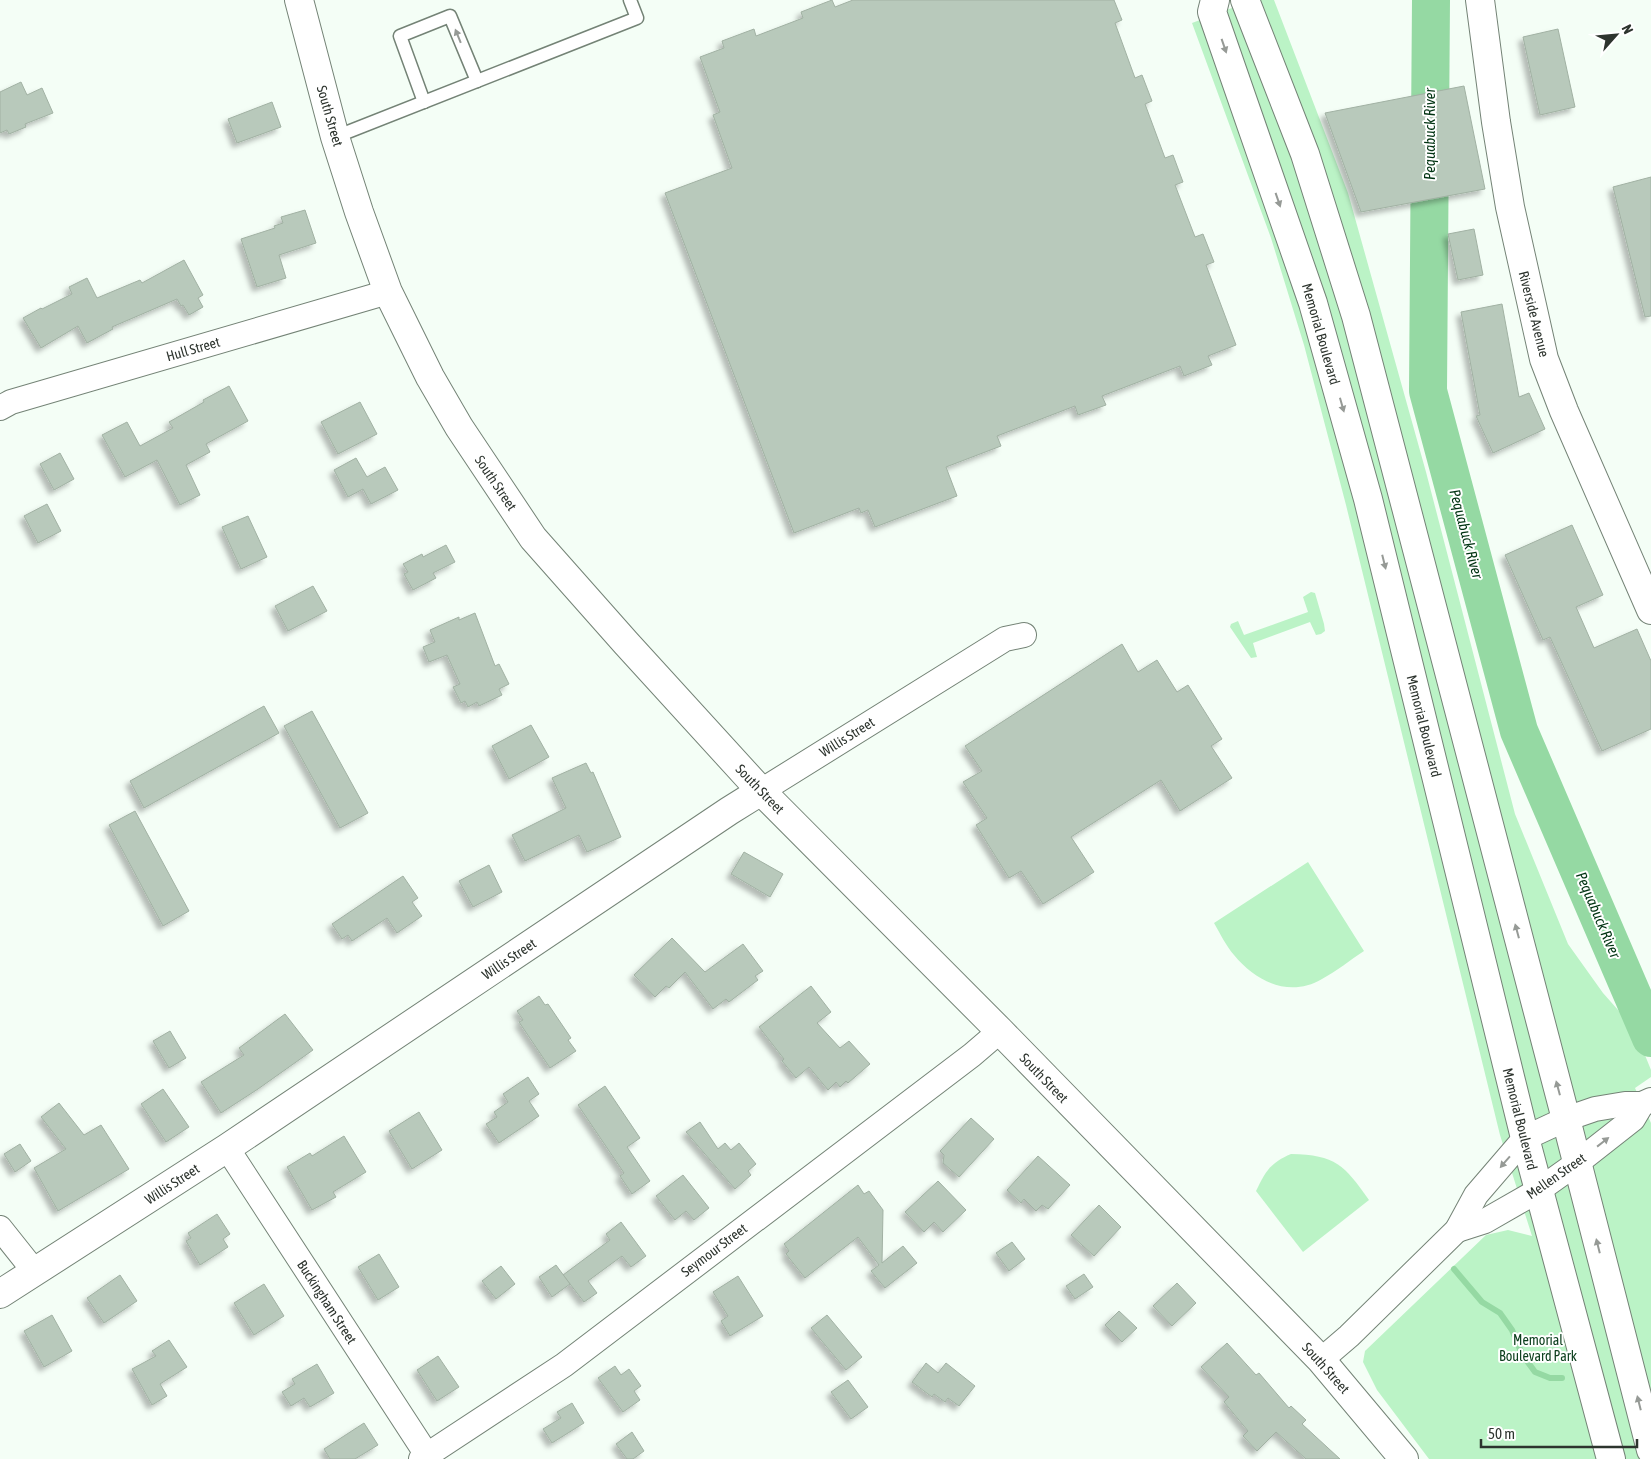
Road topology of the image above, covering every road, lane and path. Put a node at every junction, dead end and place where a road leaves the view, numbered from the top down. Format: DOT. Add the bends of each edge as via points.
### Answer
graph roads {
  1 [pos="299,0"];
  2 [pos="630,0"];
  3 [pos="1215,0"];
  4 [pos="1245,0"];
  5 [pos="1480,0"];
  6 [pos="477,81"];
  7 [pos="424,102"];
  8 [pos="335,137"];
  9 [pos="388,292"];
  10 [pos="0,408"];
  11 [pos="1651,610"];
  12 [pos="1024,635"];
  13 [pos="762,791"];
  14 [pos="1000,1031"];
  15 [pos="1646,1102"];
  16 [pos="1566,1119"];
  17 [pos="1525,1138"];
  18 [pos="227,1148"];
  19 [pos="1577,1162"];
  20 [pos="1539,1190"];
  21 [pos="0,1228"];
  22 [pos="1457,1230"];
  23 [pos="35,1272"];
  24 [pos="0,1294"];
  25 [pos="1321,1360"];
  26 [pos="1651,1450"];
  27 [pos="424,1457"];
  28 [pos="1404,1459"];
  29 [pos="1611,1459"];
  1 -- 8 [label="main road, South Street"];
  2 -- 6 [label="lane" via="637,18"];
  3 -- 17 [label="main road, Memorial Boulevard, one-way" via="1212,12 1313,303 1366,489"];
  16 -- 4 [label="main road, one-way" via="1356,316 1305,154"];
  5 -- 11 [label="main road, Riverside Avenue" via="1510,207 1544,359"];
  6 -- 7 [label="lane"];
  6 -- 7 [label="lane, one-way" via="450,16 400,36"];
  7 -- 8 [label="lane"];
  8 -- 9 [label="main road, South Street"];
  9 -- 10 [label="street, Hull Street" via="11,402"];
  9 -- 13 [label="main road, South Street" via="459,427 533,538"];
  12 -- 13 [label="street, Willis Street" via="1005,638"];
  13 -- 14 [label="main road, South Street"];
  13 -- 18 [label="main road, Willis Street"];
  14 -- 25 [label="main road, South Street"];
  14 -- 27 [label="street, Seymour Street" via="564,1365"];
  15 -- 16 [label="street, Mellen Street" via="1595,1109"];
  19 -- 15 [label="street, Mellen Street, one-way" via="1633,1119"];
  16 -- 17 [label="street, Mellen Street"];
  16 -- 19 [label="main road"];
  17 -- 20 [label="main road, Memorial Boulevard"];
  17 -- 22 [label="street, Mellen Street, one-way" via="1476,1195"];
  18 -- 23 [label="main road, Willis Street"];
  18 -- 27 [label="street, Buckingham Street"];
  19 -- 20 [label="street, Mellen Street"];
  26 -- 19 [label="main road, one-way"];
  20 -- 22 [label="street, Mellen Street" via="1485,1221"];
  20 -- 29 [label="main road, Memorial Boulevard"];
  21 -- 23 [label="street"];
  22 -- 25 [label="street, Mellen Street"];
  23 -- 24 [label="main road, Willis Street"];
  25 -- 28 [label="main road, South Street"];
}
